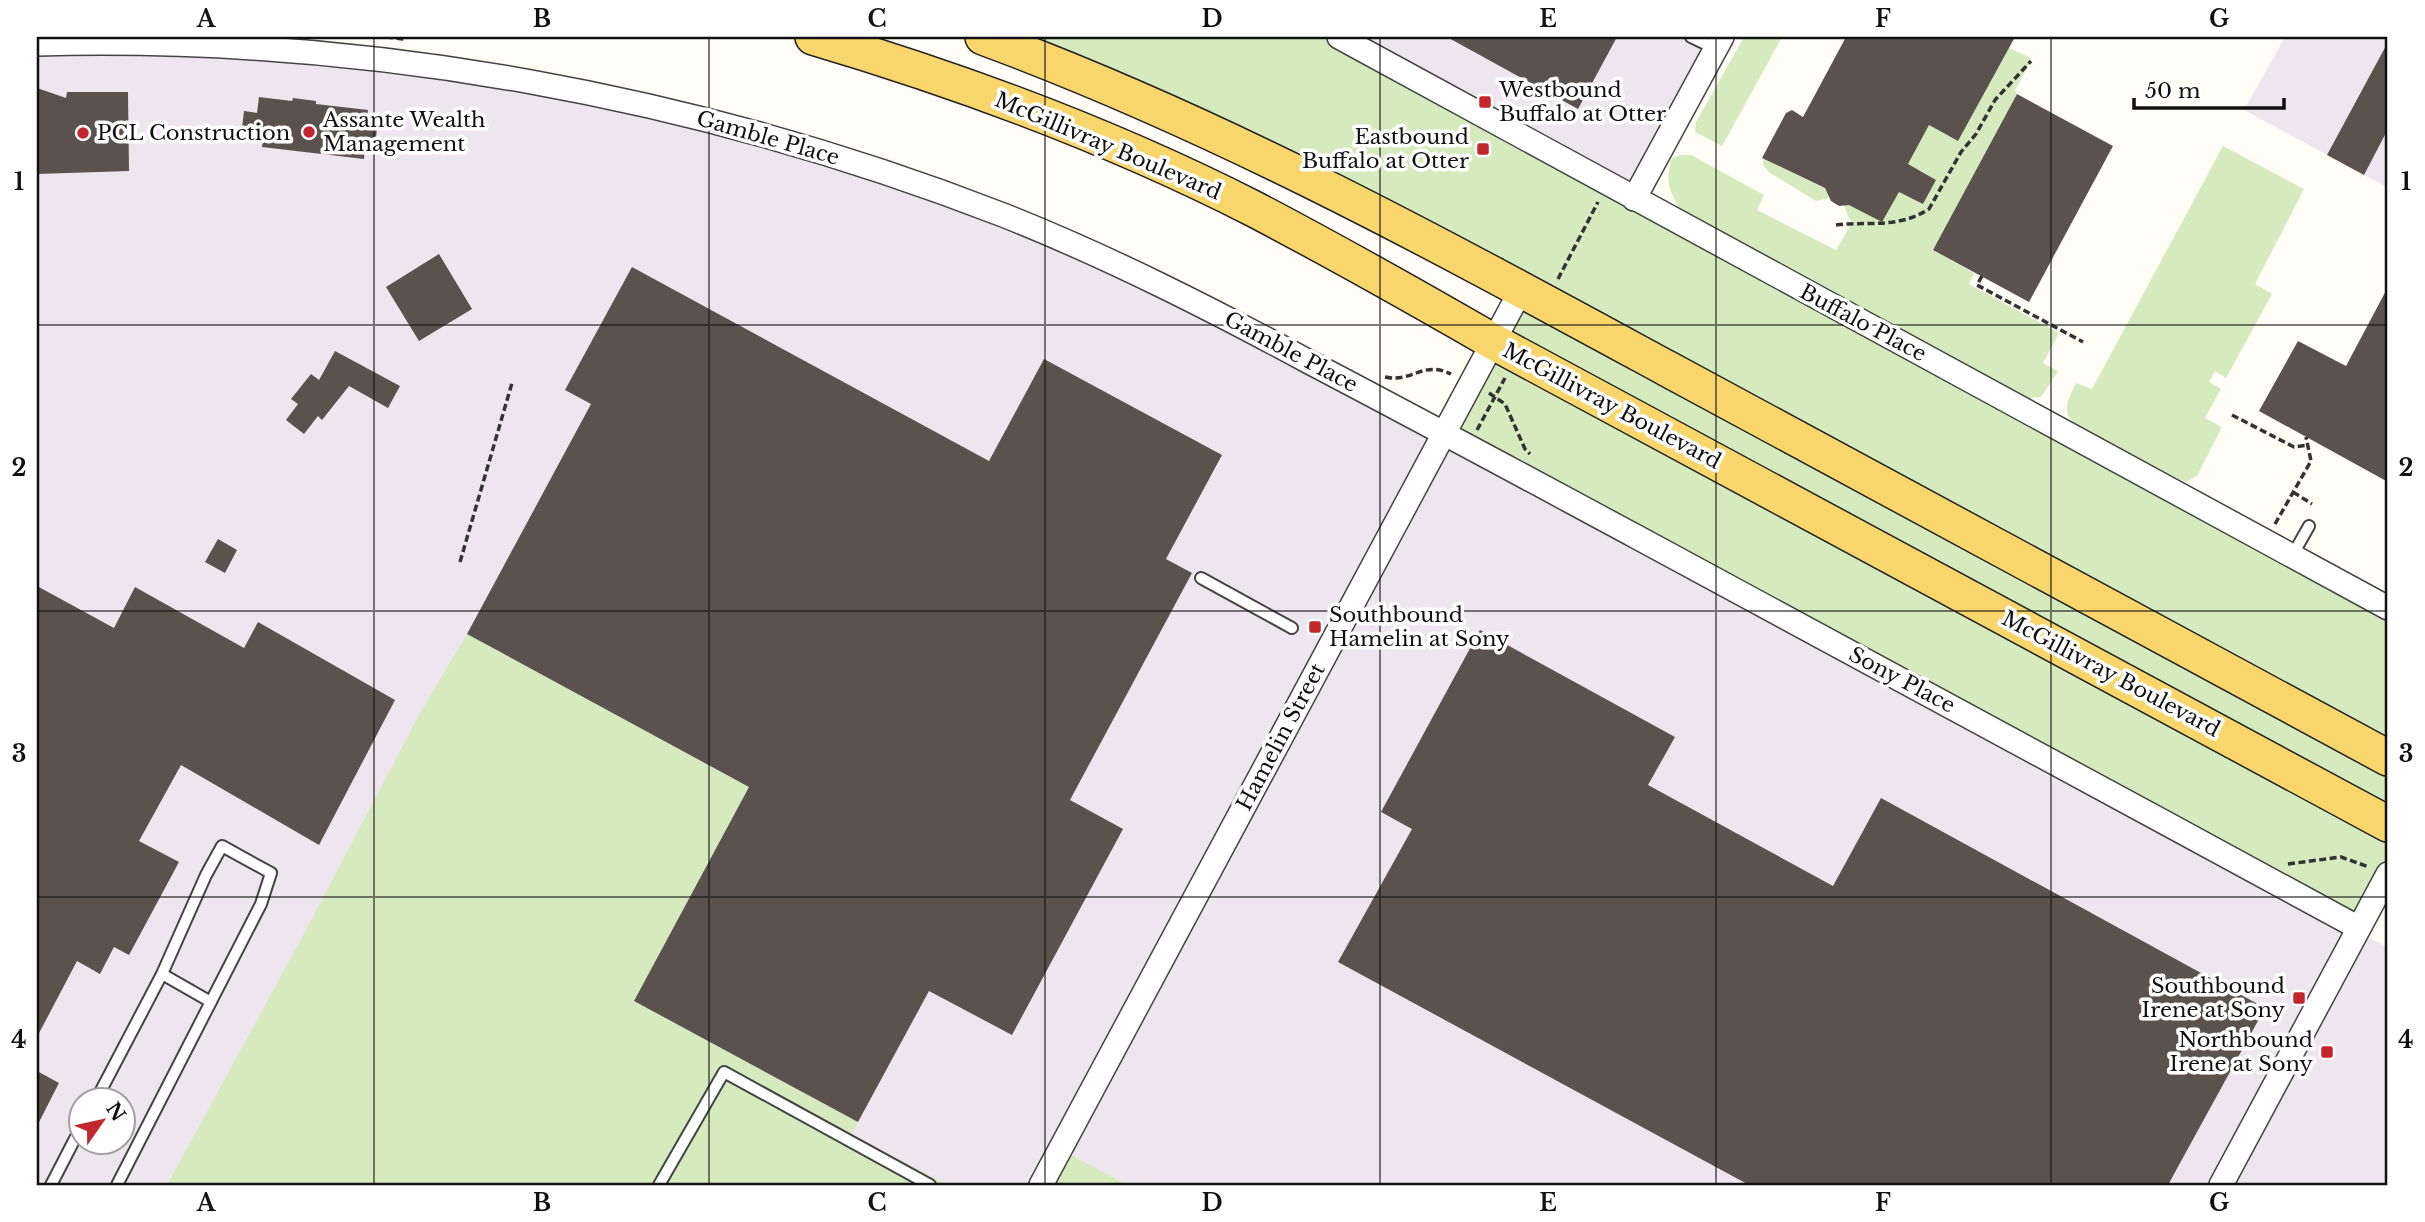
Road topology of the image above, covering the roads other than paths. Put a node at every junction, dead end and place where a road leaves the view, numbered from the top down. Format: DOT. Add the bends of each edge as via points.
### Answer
graph roads {
  1 [pos="813,37"];
  2 [pos="983,37"];
  3 [pos="1339,37"];
  4 [pos="1691,37"];
  5 [pos="1719,43"];
  6 [pos="37,44"];
  7 [pos="1634,199"];
  8 [pos="1521,290"];
  9 [pos="1492,341"];
  10 [pos="1444,433"];
  11 [pos="2309,526"];
  12 [pos="2292,556"];
  13 [pos="1201,579"];
  14 [pos="2388,608"];
  15 [pos="1292,628"];
  16 [pos="2388,758"];
  17 [pos="2388,824"];
  18 [pos="2388,874"];
  19 [pos="2359,928"];
  20 [pos="162,974"];
  21 [pos="211,1002"];
  22 [pos="103,1086"];
  23 [pos="66,1156"];
  24 [pos="51,1185"];
  25 [pos="117,1185"];
  26 [pos="659,1185"];
  27 [pos="930,1185"];
  28 [pos="1041,1185"];
  29 [pos="2221,1185"];
  1 -- 9 [label="main road, McGillivray Boulevard" via="999,98 1159,165 1291,229"];
  2 -- 8 [label="main road" via="1122,91 1246,147"];
  3 -- 7 [label="street, Buffalo Place"];
  4 -- 5 [label="lane"];
  5 -- 7 [label="street"];
  6 -- 10 [label="street, Gamble Place" via="161,43 395,61 587,92 757,134 1007,216 1208,308"];
  7 -- 12 [label="street, Buffalo Place"];
  8 -- 9 [label="street, Hamelin Street"];
  8 -- 16 [label="main road"];
  9 -- 10 [label="street, Hamelin Street"];
  9 -- 17 [label="main road, McGillivray Boulevard"];
  10 -- 19 [label="street, Sony Place"];
  10 -- 28 [label="street, Hamelin Street"];
  11 -- 12 [label="lane"];
  12 -- 14 [label="street, Buffalo Place"];
  13 -- 15 [label="lane"];
  18 -- 19 [label="street"];
  19 -- 29 [label="street"];
  20 -- 21 [label="lane"];
  20 -- 21 [label="lane" via="222,846 271,873 261,904"];
  20 -- 22 [label="lane"];
  21 -- 25 [label="lane"];
  23 -- 24 [label="lane"];
  26 -- 27 [label="lane" via="724,1072"];
}
